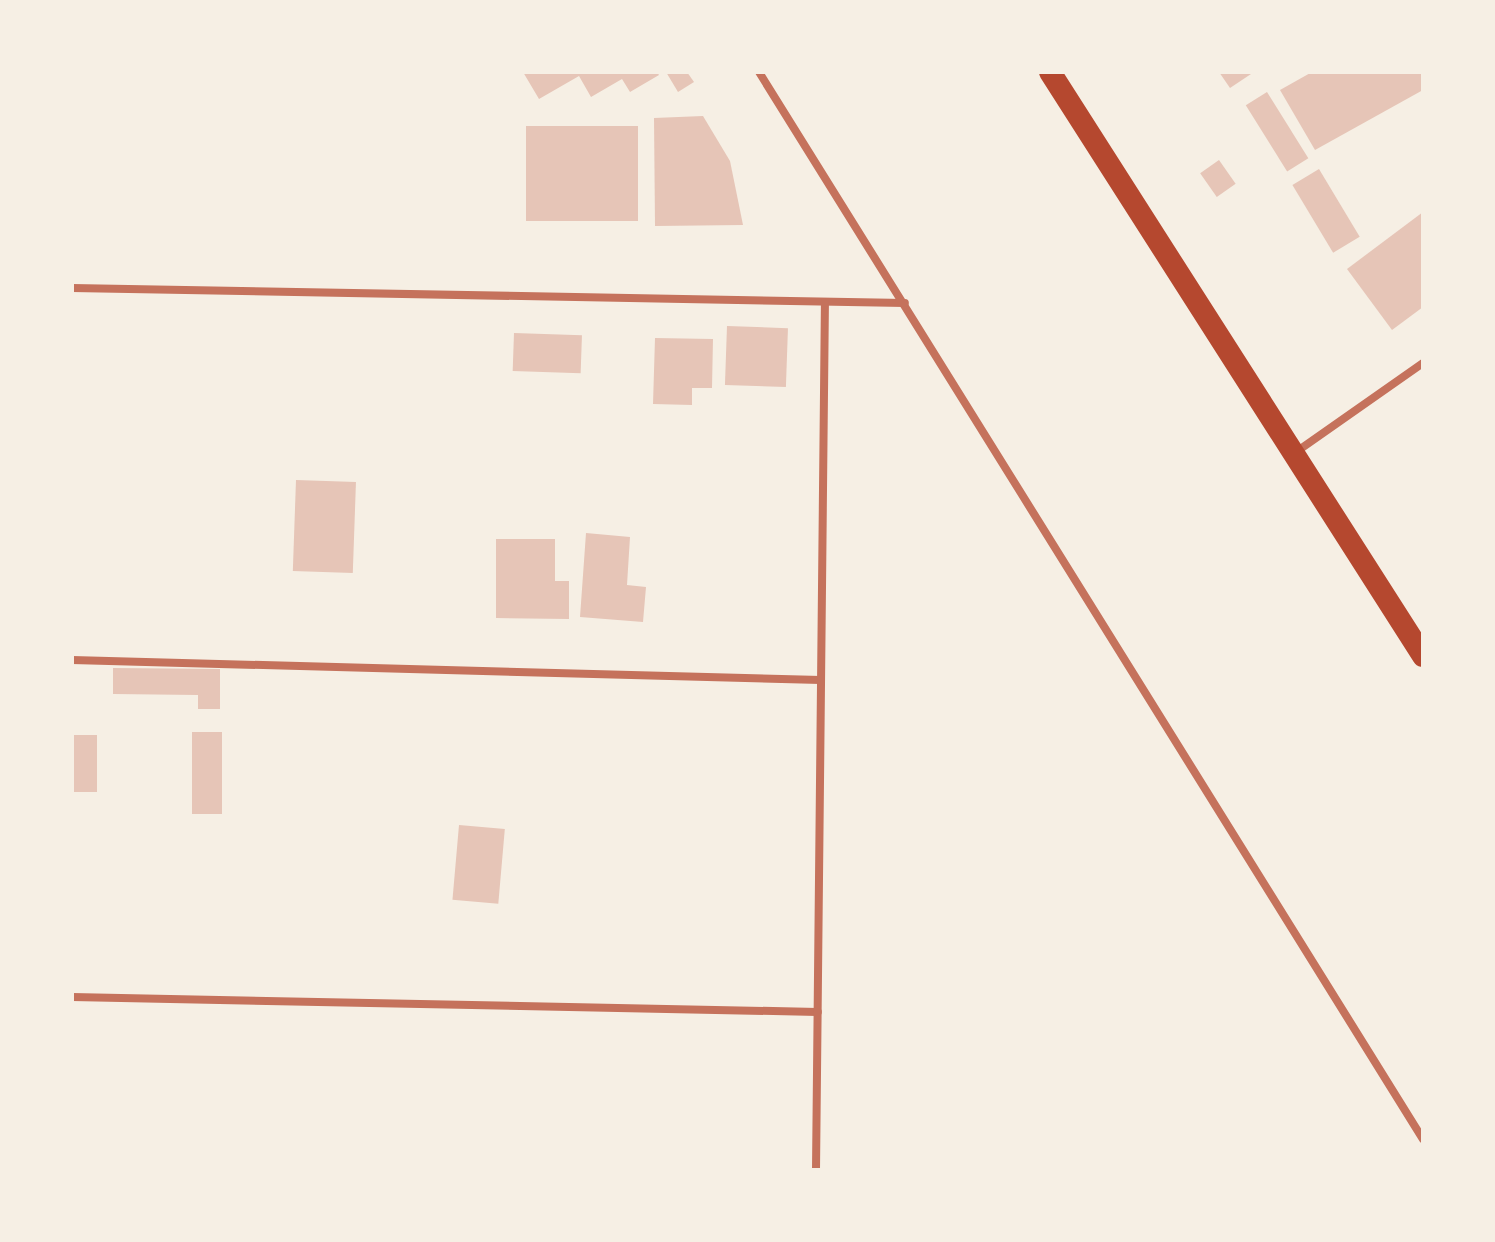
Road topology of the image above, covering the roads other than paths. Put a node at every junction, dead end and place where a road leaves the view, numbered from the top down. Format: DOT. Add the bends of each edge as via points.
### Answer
graph roads {
  1 [pos="759,72"];
  2 [pos="1050,72"];
  3 [pos="72,288"];
  4 [pos="825,302"];
  5 [pos="905,303"];
  6 [pos="1423,363"];
  7 [pos="1294,453"];
  8 [pos="1423,656"];
  9 [pos="72,660"];
  10 [pos="821,680"];
  11 [pos="72,997"];
  12 [pos="818,1012"];
  13 [pos="1423,1139"];
  14 [pos="816,1170"];
  1 -- 5 [label="street"];
  2 -- 7 [label="highway"];
  3 -- 4 [label="street"];
  4 -- 5 [label="street"];
  4 -- 10 [label="street"];
  5 -- 13 [label="street"];
  6 -- 7 [label="street"];
  7 -- 8 [label="highway"];
  9 -- 10 [label="street"];
  10 -- 12 [label="street"];
  11 -- 12 [label="street"];
  12 -- 14 [label="street"];
}
